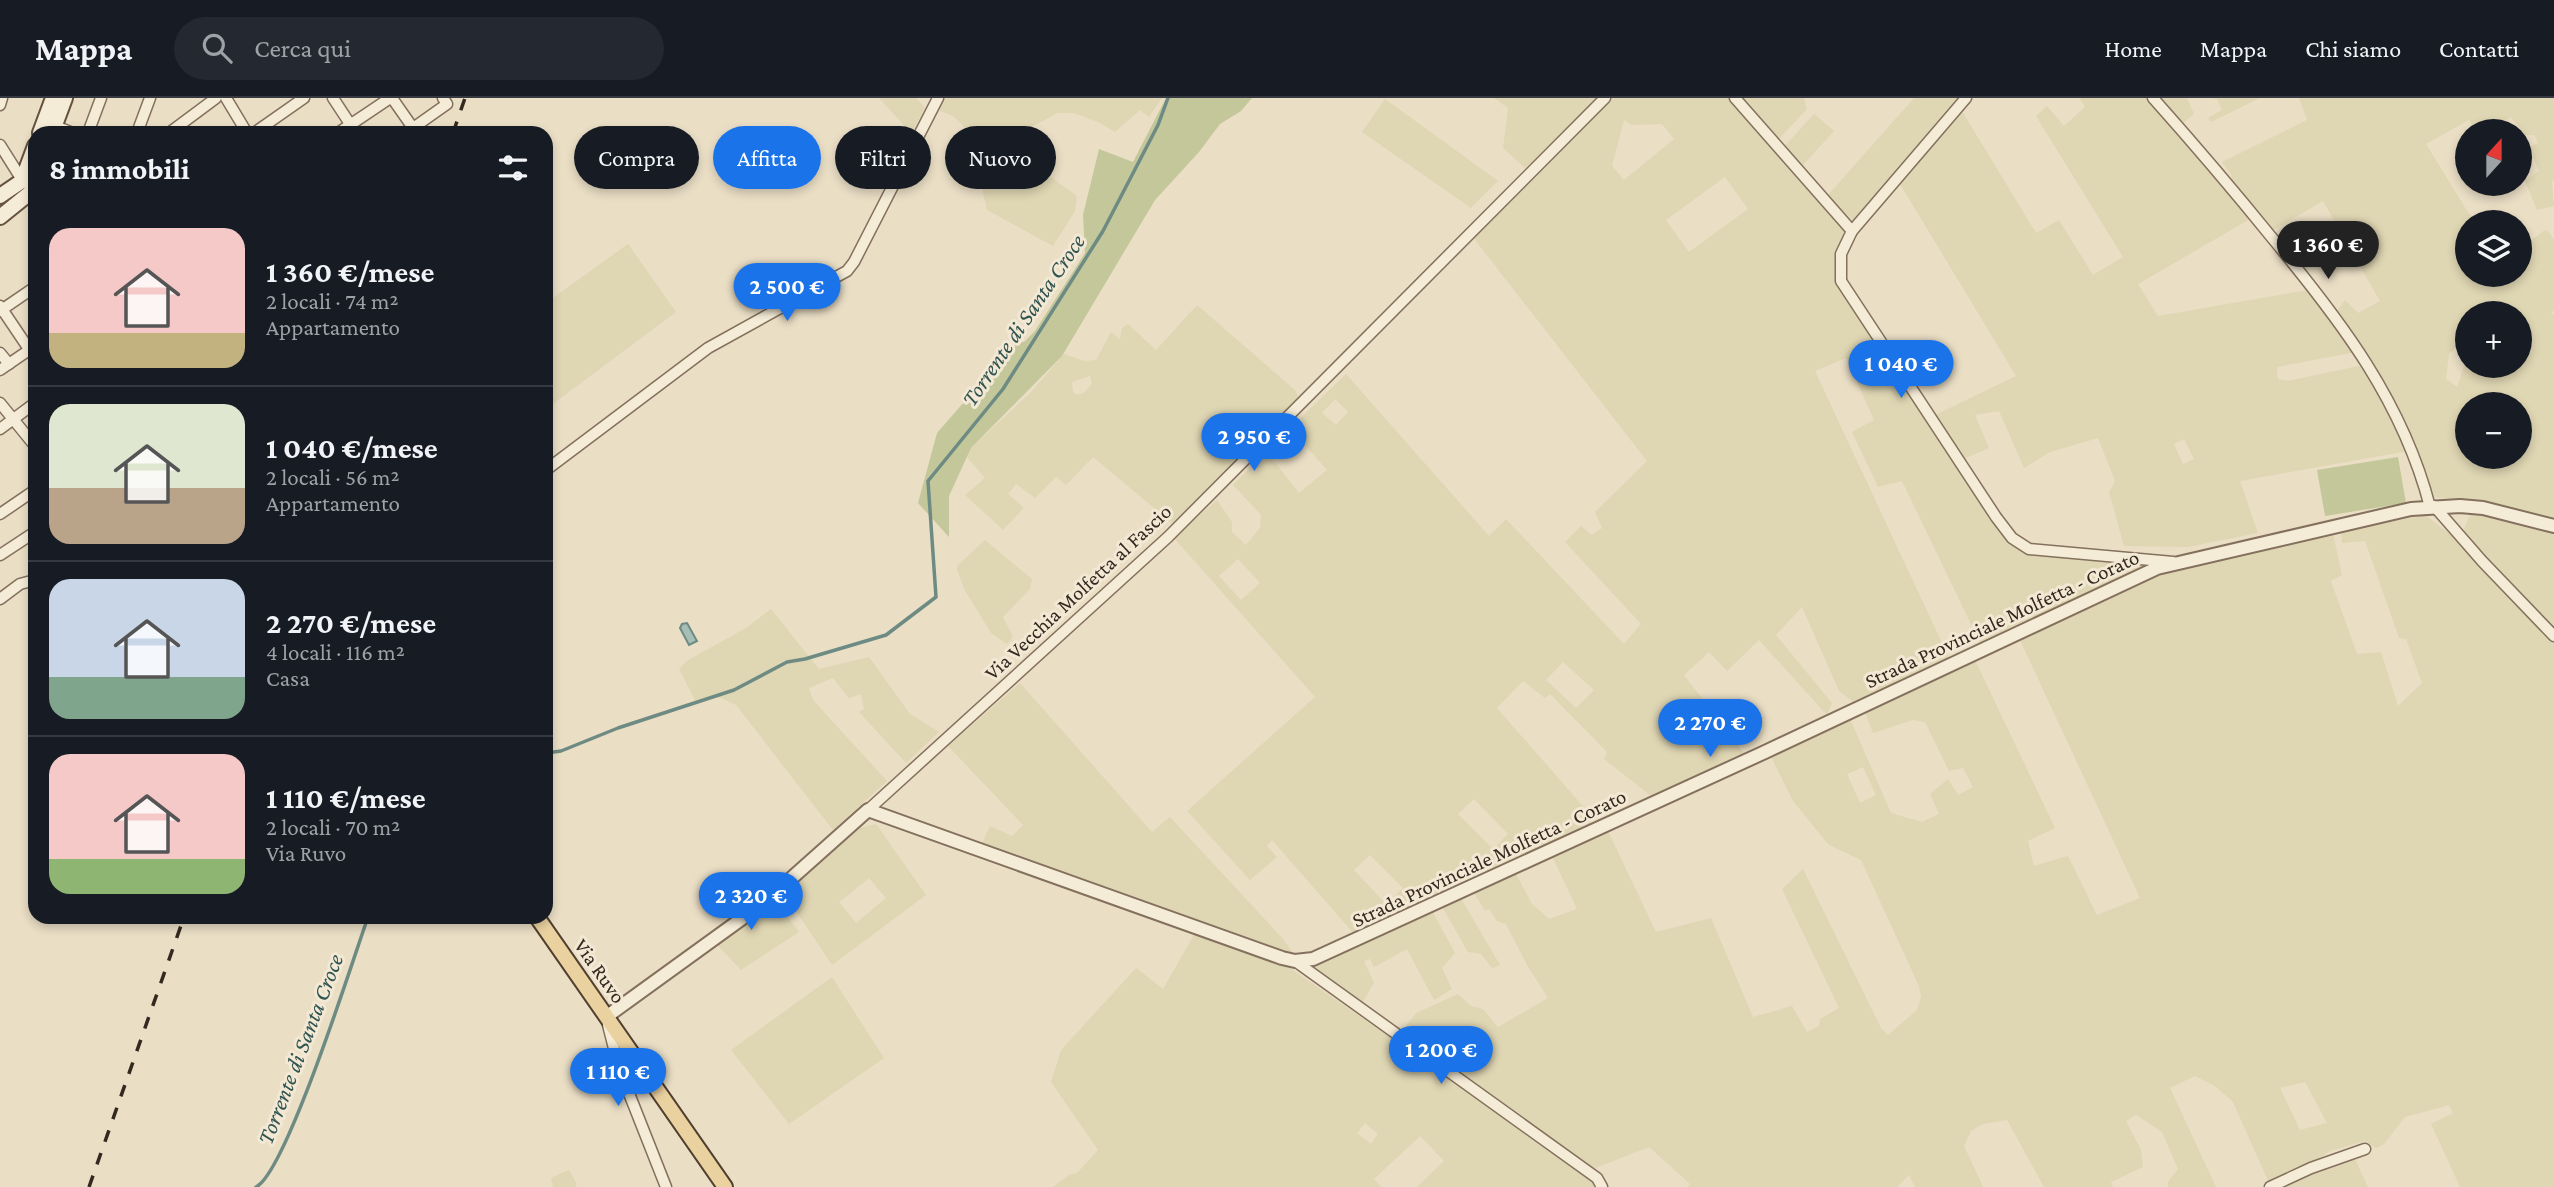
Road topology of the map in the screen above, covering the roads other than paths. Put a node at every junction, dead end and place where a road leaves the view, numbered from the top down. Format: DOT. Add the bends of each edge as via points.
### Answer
graph roads {
  1 [pos="2,98"];
  2 [pos="53,98"];
  3 [pos="65,98"];
  4 [pos="101,98"];
  5 [pos="150,98"];
  6 [pos="216,98"];
  7 [pos="226,98"];
  8 [pos="304,98"];
  9 [pos="333,98"];
  10 [pos="391,98"];
  11 [pos="938,98"];
  12 [pos="1605,98"];
  13 [pos="1734,98"];
  14 [pos="1966,98"];
  15 [pos="2153,98"];
  16 [pos="445,101"];
  17 [pos="0,105"];
  18 [pos="43,126"];
  19 [pos="55,126"];
  20 [pos="91,126"];
  21 [pos="140,126"];
  22 [pos="178,126"];
  23 [pos="243,126"];
  24 [pos="264,126"];
  25 [pos="351,126"];
  26 [pos="357,126"];
  27 [pos="408,126"];
  28 [pos="415,126"];
  29 [pos="0,145"];
  30 [pos="28,184"];
  31 [pos="28,189"];
  32 [pos="28,191"];
  33 [pos="0,196"];
  34 [pos="0,218"];
  35 [pos="1852,232"];
  36 [pos="28,292"];
  37 [pos="1,309"];
  38 [pos="28,344"];
  39 [pos="0,353"];
  40 [pos="28,354"];
  41 [pos="4,367"];
  42 [pos="0,403"];
  43 [pos="28,408"];
  44 [pos="13,419"];
  45 [pos="0,429"];
  46 [pos="28,437"];
  47 [pos="553,465"];
  48 [pos="28,495"];
  49 [pos="2432,507"];
  50 [pos="0,514"];
  51 [pos="2554,526"];
  52 [pos="28,537"];
  53 [pos="0,555"];
  54 [pos="2175,562"];
  55 [pos="28,578"];
  56 [pos="28,583"];
  57 [pos="16,587"];
  58 [pos="28,587"];
  59 [pos="0,599"];
  60 [pos="2554,636"];
  61 [pos="868,810"];
  62 [pos="542,924"];
  63 [pos="1295,961"];
  64 [pos="606,1017"];
  65 [pos="2365,1149"];
  66 [pos="666,1187"];
  67 [pos="725,1187"];
  68 [pos="1602,1187"];
  69 [pos="2270,1187"];
  1 -- 17 [label="street"];
  2 -- 18 [label="main road"];
  3 -- 19 [label="main road"];
  4 -- 20 [label="street"];
  5 -- 21 [label="street"];
  6 -- 22 [label="street"];
  7 -- 23 [label="street"];
  8 -- 24 [label="street"];
  9 -- 25 [label="street"];
  10 -- 26 [label="street"];
  10 -- 27 [label="street"];
  11 -- 47 [label="street" via="847,271 708,348"];
  12 -- 61 [label="street, Via Vecchia Molfetta al Fascio" via="1168,537"];
  13 -- 35 [label="street"];
  14 -- 35 [label="street"];
  15 -- 49 [label="street" via="2319,295 2366,360 2420,468"];
  16 -- 28 [label="street"];
  29 -- 30 [label="street"];
  31 -- 33 [label="main road"];
  32 -- 34 [label="main road"];
  35 -- 54 [label="street" via="1842,254 1841,281 2012,538 2029,549"];
  36 -- 37 [label="street"];
  37 -- 38 [label="street"];
  39 -- 41 [label="street"];
  40 -- 41 [label="street"];
  42 -- 44 [label="street"];
  43 -- 44 [label="street"];
  44 -- 45 [label="street"];
  44 -- 46 [label="street"];
  48 -- 50 [label="street"];
  49 -- 51 [label="street, Strada Provinciale Molfetta - Corato" via="2483,508"];
  49 -- 54 [label="street, Strada Provinciale Molfetta - Corato"];
  49 -- 60 [label="street"];
  52 -- 53 [label="street"];
  54 -- 63 [label="street, Strada Provinciale Molfetta - Corato" via="1345,946"];
  55 -- 57 [label="street"];
  56 -- 57 [label="street"];
  57 -- 58 [label="street"];
  57 -- 59 [label="street"];
  61 -- 63 [label="street"];
  61 -- 64 [label="street" via="740,920"];
  62 -- 64 [label="main road, Via Ruvo"];
  63 -- 68 [label="street" via="1597,1178"];
  64 -- 66 [label="street" via="619,1068"];
  64 -- 67 [label="main road, Via Ruvo"];
  65 -- 69 [label="street"];
}
